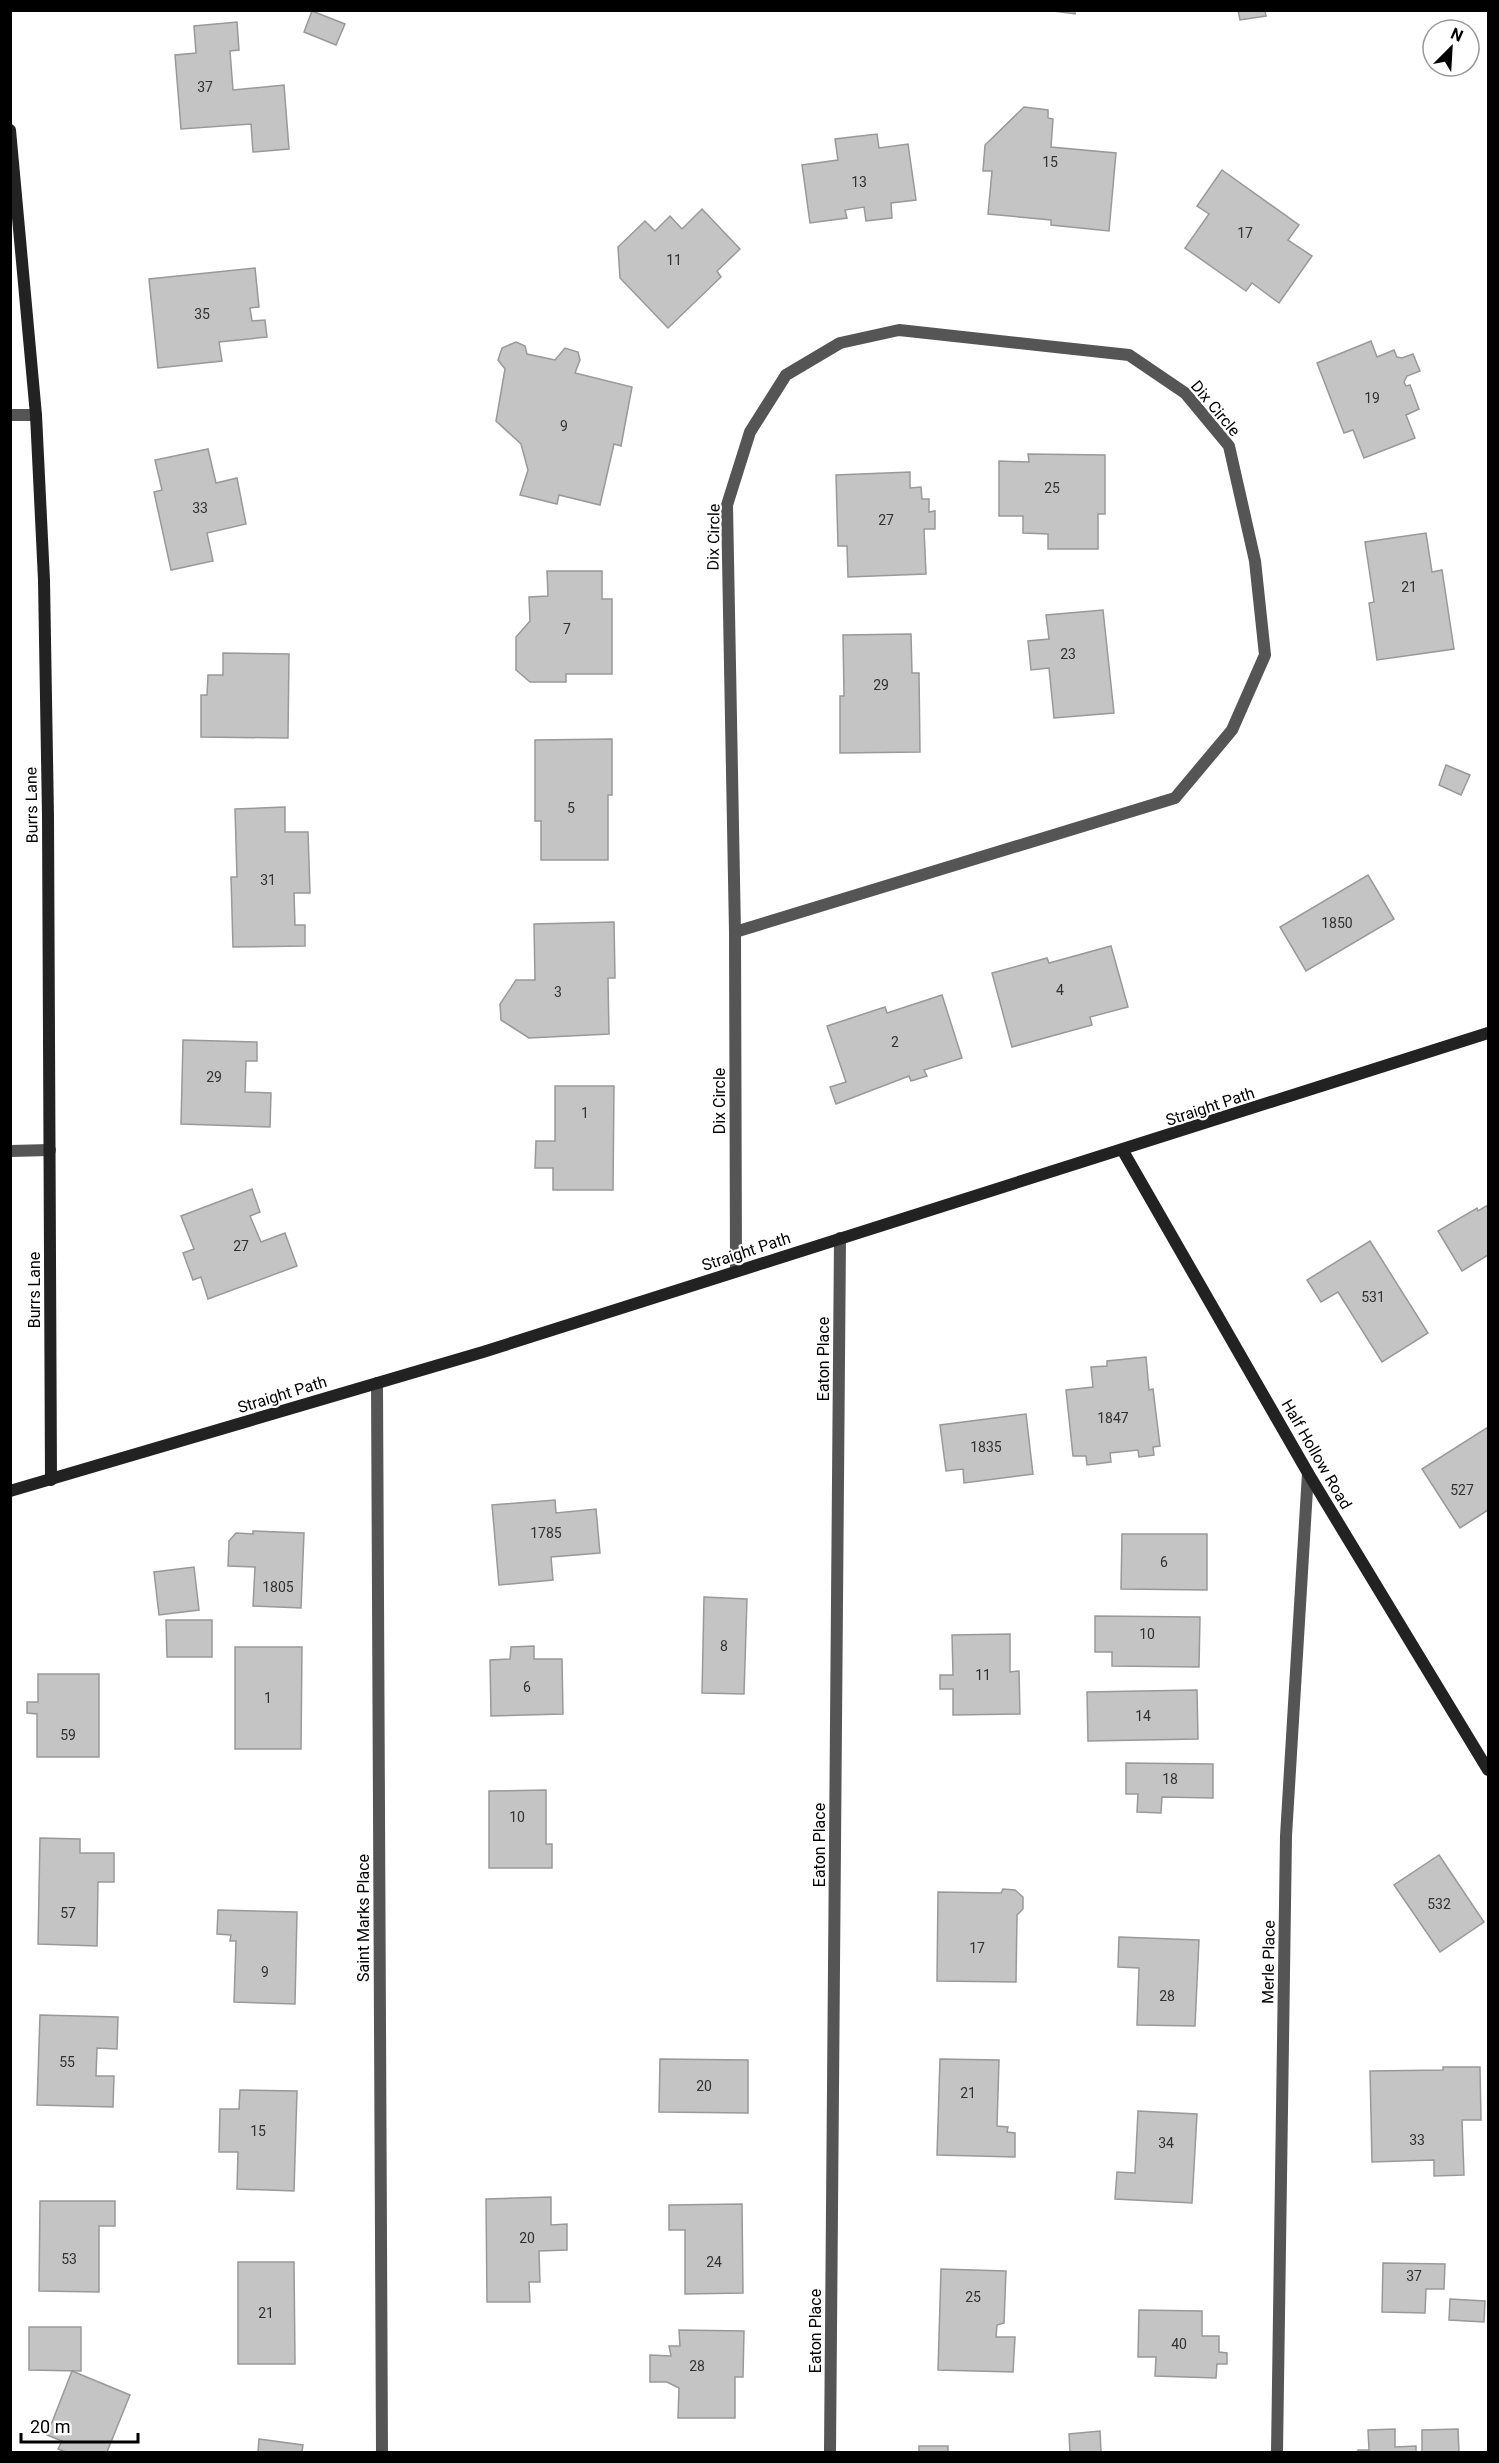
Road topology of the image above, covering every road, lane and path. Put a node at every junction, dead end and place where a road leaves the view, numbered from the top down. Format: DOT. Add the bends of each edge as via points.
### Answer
graph roads {
  1 [pos="10,130"];
  2 [pos="10,415"];
  3 [pos="36,415"];
  4 [pos="735,932"];
  5 [pos="1488,1033"];
  6 [pos="50,1150"];
  7 [pos="10,1151"];
  8 [pos="1123,1151"];
  9 [pos="840,1238"];
  10 [pos="736,1271"];
  11 [pos="377,1383"];
  12 [pos="1308,1473"];
  13 [pos="51,1480"];
  14 [pos="10,1491"];
  15 [pos="1488,1770"];
  16 [pos="382,2452"];
  17 [pos="830,2452"];
  18 [pos="1277,2452"];
  1 -- 3 [label="street, Burrs Lane"];
  2 -- 3 [label="street"];
  3 -- 6 [label="street, Burrs Lane" via="45,639"];
  4 -- 4 [label="street, Dix Circle" via="728,505 750,432 786,375 840,343 899,330 1129,355 1185,393 1229,446 1255,561 1265,655 1232,730 1175,798"];
  4 -- 10 [label="street, Dix Circle"];
  5 -- 8 [label="street, Straight Path"];
  6 -- 7 [label="street"];
  6 -- 13 [label="street, Burrs Lane"];
  8 -- 9 [label="street, Straight Path"];
  8 -- 12 [label="street, Half Hollow Road"];
  9 -- 10 [label="street, Straight Path"];
  9 -- 17 [label="street, Eaton Place"];
  10 -- 11 [label="street, Straight Path"];
  11 -- 13 [label="street, Straight Path"];
  11 -- 16 [label="street, Saint Marks Place"];
  12 -- 15 [label="street, Half Hollow Road"];
  12 -- 18 [label="street, Merle Place" via="1286,1836"];
  13 -- 14 [label="street, Straight Path"];
}
